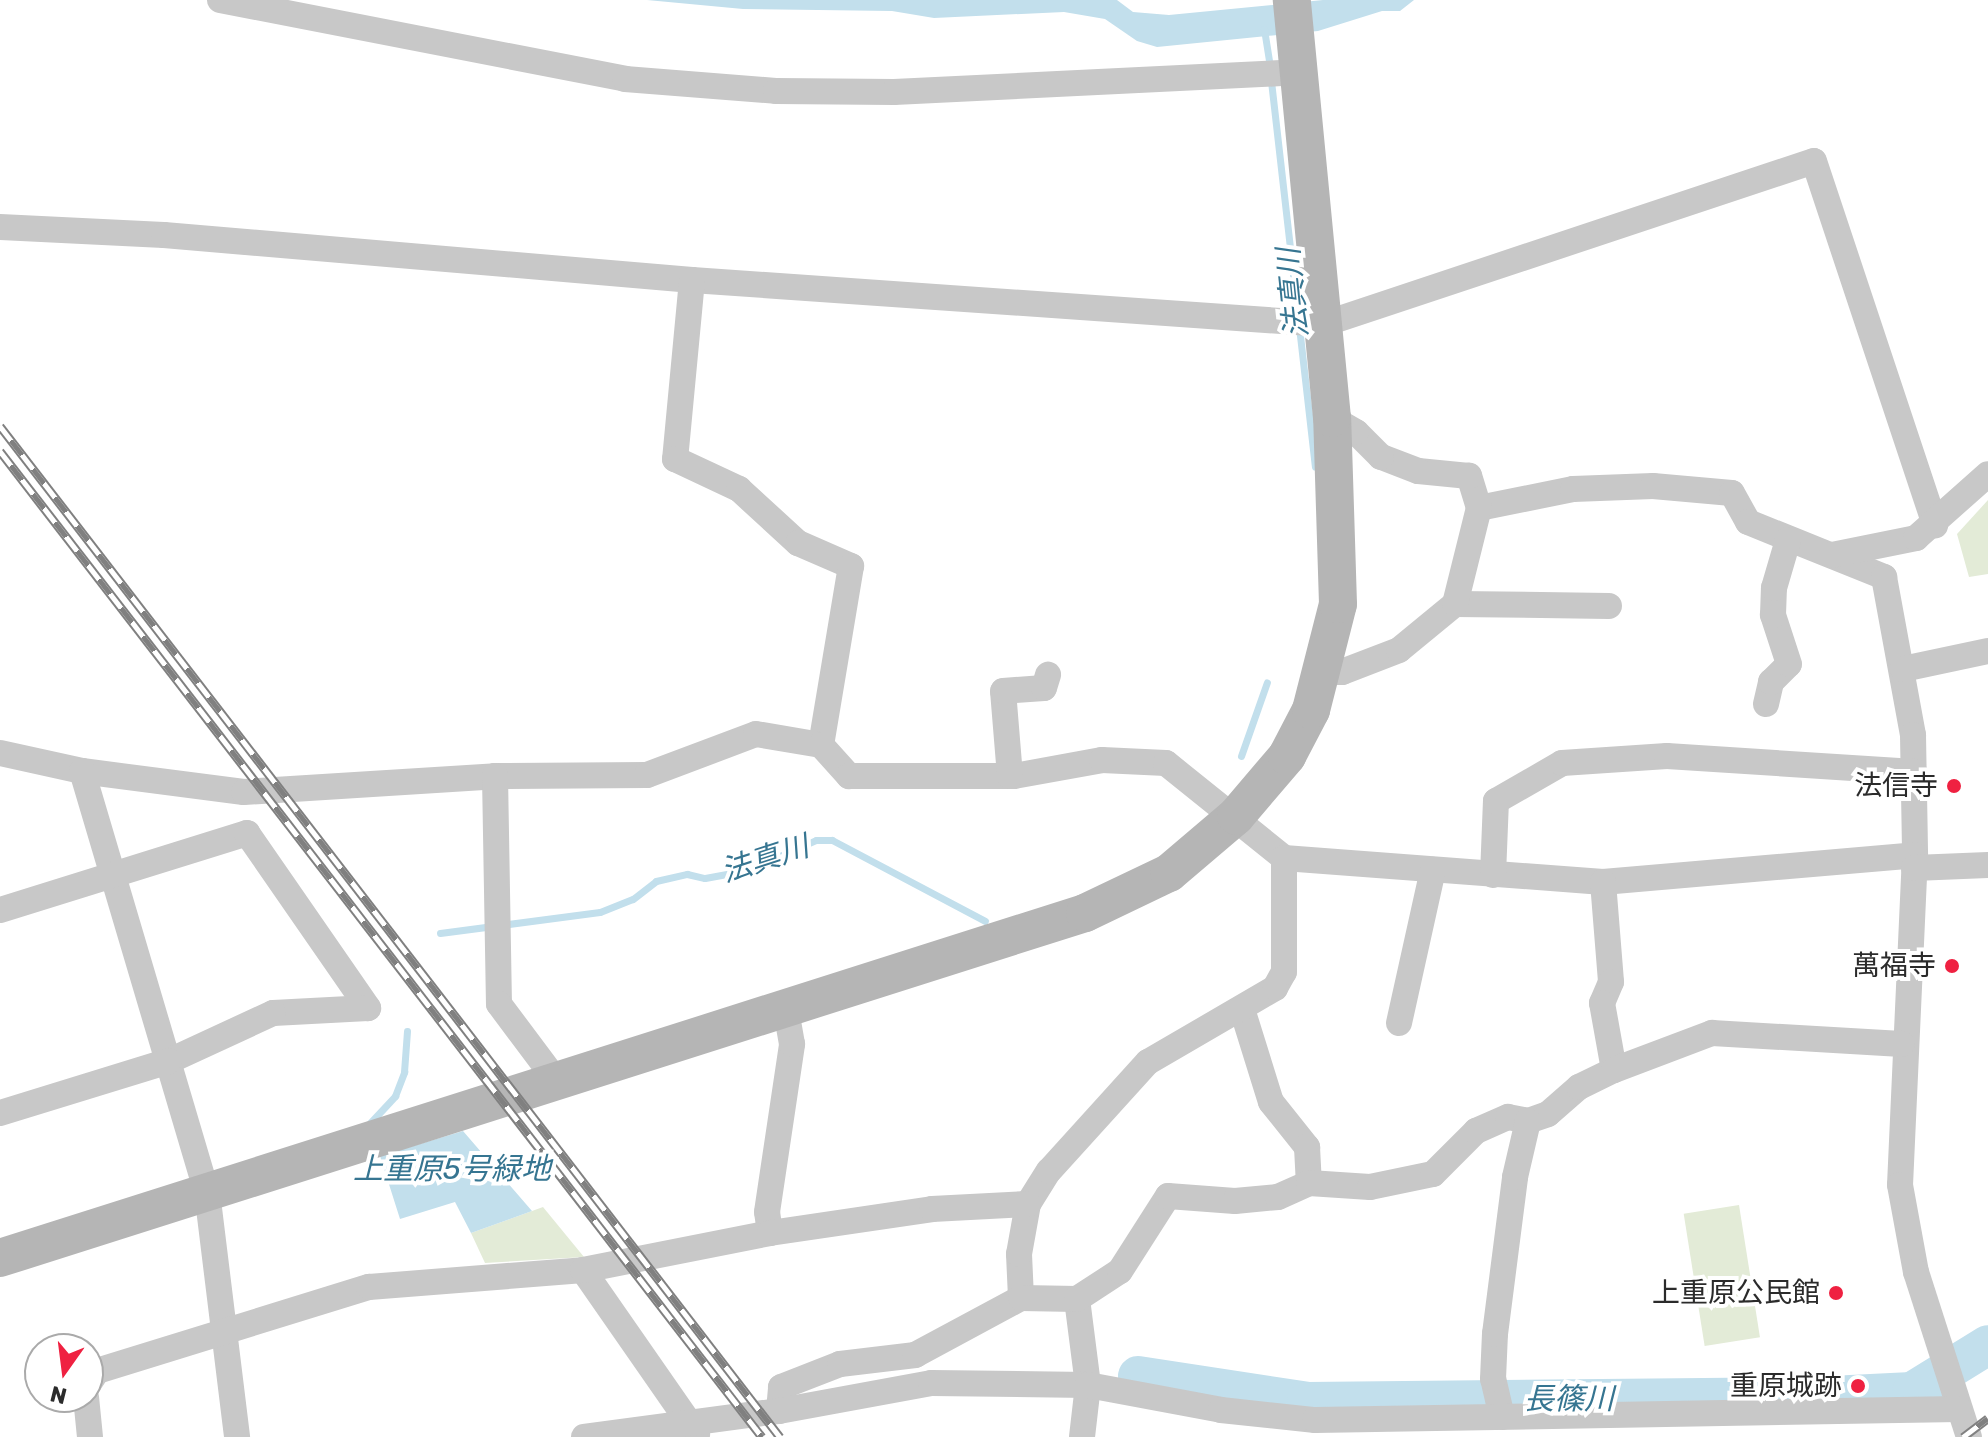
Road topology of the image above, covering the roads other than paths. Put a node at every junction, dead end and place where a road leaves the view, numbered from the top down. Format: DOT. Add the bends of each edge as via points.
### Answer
graph roads {
  1 [pos="220,0"];
  2 [pos="1292,0"];
  3 [pos="1280,73"];
  4 [pos="0,227"];
  5 [pos="692,280"];
  6 [pos="1307,323"];
  7 [pos="1332,418"];
  8 [pos="1988,474"];
  9 [pos="1479,508"];
  10 [pos="1935,525"];
  11 [pos="1788,540"];
  12 [pos="1832,555"];
  13 [pos="1455,604"];
  14 [pos="1609,606"];
  15 [pos="1988,651"];
  16 [pos="1903,669"];
  17 [pos="1321,672"];
  18 [pos="1048,675"];
  19 [pos="1766,704"];
  20 [pos="821,745"];
  21 [pos="0,753"];
  22 [pos="82,771"];
  23 [pos="1914,772"];
  24 [pos="495,776"];
  25 [pos="1010,776"];
  26 [pos="1236,816"];
  27 [pos="1284,858"];
  28 [pos="1914,861"];
  29 [pos="1988,865"];
  30 [pos="1433,870"];
  31 [pos="116,872"];
  32 [pos="1493,875"];
  33 [pos="1603,882"];
  34 [pos="0,910"];
  35 [pos="1242,1009"];
  36 [pos="786,1011"];
  37 [pos="1399,1023"];
  38 [pos="1902,1044"];
  39 [pos="169,1061"];
  40 [pos="1614,1070"];
  41 [pos="558,1083"];
  42 [pos="0,1113"];
  43 [pos="1528,1121"];
  44 [pos="1309,1183"];
  45 [pos="207,1192"];
  46 [pos="1028,1204"];
  47 [pos="770,1233"];
  48 [pos="0,1258"];
  49 [pos="583,1270"];
  50 [pos="1021,1298"];
  51 [pos="1077,1299"];
  52 [pos="225,1332"];
  53 [pos="104,1369"];
  54 [pos="1088,1385"];
  55 [pos="1959,1409"];
  56 [pos="779,1411"];
  57 [pos="1489,1411"];
  58 [pos="88,1413"];
  59 [pos="694,1429"];
  60 [pos="90,1437"];
  61 [pos="237,1437"];
  62 [pos="584,1437"];
  63 [pos="1082,1437"];
  64 [pos="1969,1437"];
  1 -- 3 [label="street" via="625,79 776,91 894,92 1209,72"];
  2 -- 3 [label="street"];
  3 -- 6 [label="street"];
  4 -- 5 [label="street" via="164,235"];
  5 -- 6 [label="street"];
  5 -- 20 [label="street" via="675,459 739,489 798,543 851,566"];
  6 -- 7 [label="street"];
  6 -- 10 [label="street" via="1814,161"];
  7 -- 9 [label="street" via="1381,457 1418,471 1469,476"];
  7 -- 17 [label="street" via="1338,604"];
  8 -- 10 [label="street"];
  9 -- 11 [label="street" via="1573,489 1653,486 1732,493 1748,522"];
  9 -- 13 [label="street"];
  10 -- 12 [label="street" via="1916,538"];
  11 -- 12 [label="street"];
  11 -- 19 [label="street" via="1774,588 1773,615 1789,664 1771,682"];
  12 -- 16 [label="street" via="1884,577"];
  13 -- 14 [label="street"];
  13 -- 17 [label="street" via="1399,650 1342,672"];
  15 -- 16 [label="street"];
  16 -- 23 [label="street"];
  17 -- 26 [label="street" via="1311,710 1287,756"];
  18 -- 25 [label="street" via="1044,688 1003,691"];
  20 -- 24 [label="street" via="756,734 647,775"];
  20 -- 25 [label="street" via="849,776"];
  21 -- 22 [label="street"];
  22 -- 24 [label="street" via="244,792"];
  22 -- 31 [label="street"];
  23 -- 28 [label="street"];
  23 -- 32 [label="street" via="1667,756 1562,763 1496,801"];
  24 -- 41 [label="street" via="499,1004"];
  25 -- 26 [label="street" via="1102,760 1166,763"];
  26 -- 27 [label="street"];
  26 -- 36 [label="street" via="1169,873 1085,913"];
  27 -- 30 [label="street"];
  27 -- 35 [label="street" via="1284,972 1275,988"];
  28 -- 29 [label="street"];
  28 -- 33 [label="street"];
  28 -- 38 [label="street"];
  30 -- 32 [label="street"];
  30 -- 37 [label="street"];
  31 -- 34 [label="street"];
  31 -- 39 [label="street"];
  31 -- 39 [label="street" via="247,833 368,1008 273,1013"];
  32 -- 33 [label="street"];
  33 -- 40 [label="street" via="1611,982 1602,1003"];
  35 -- 44 [label="street" via="1271,1102 1307,1147"];
  35 -- 46 [label="street" via="1148,1062 1049,1171"];
  36 -- 41 [label="street"];
  36 -- 47 [label="street" via="792,1044 767,1212"];
  38 -- 40 [label="street" via="1712,1033"];
  38 -- 55 [label="street" via="1900,1185 1916,1272"];
  39 -- 42 [label="street"];
  39 -- 45 [label="street"];
  40 -- 43 [label="street" via="1579,1087 1548,1114"];
  41 -- 45 [label="street"];
  43 -- 44 [label="street" via="1508,1117 1476,1131 1433,1174 1398,1184"];
  43 -- 57 [label="street" via="1515,1177"];
  44 -- 51 [label="street" via="1278,1197 1235,1201 1168,1196 1120,1271"];
  45 -- 48 [label="street"];
  45 -- 52 [label="street"];
  46 -- 47 [label="street" via="932,1209"];
  46 -- 50 [label="street" via="1019,1254"];
  47 -- 49 [label="street"];
  49 -- 52 [label="street" via="369,1287"];
  49 -- 59 [label="street"];
  50 -- 51 [label="street"];
  50 -- 56 [label="street" via="915,1355 840,1364 781,1387"];
  51 -- 54 [label="street"];
  52 -- 53 [label="street"];
  52 -- 61 [label="street"];
  54 -- 56 [label="street" via="931,1383"];
  54 -- 57 [label="street" via="1221,1410 1315,1420"];
  54 -- 63 [label="street"];
  55 -- 57 [label="street"];
  55 -- 64 [label="street"];
  56 -- 59 [label="street"];
  58 -- 60 [label="street"];
  59 -- 62 [label="street"];
}
